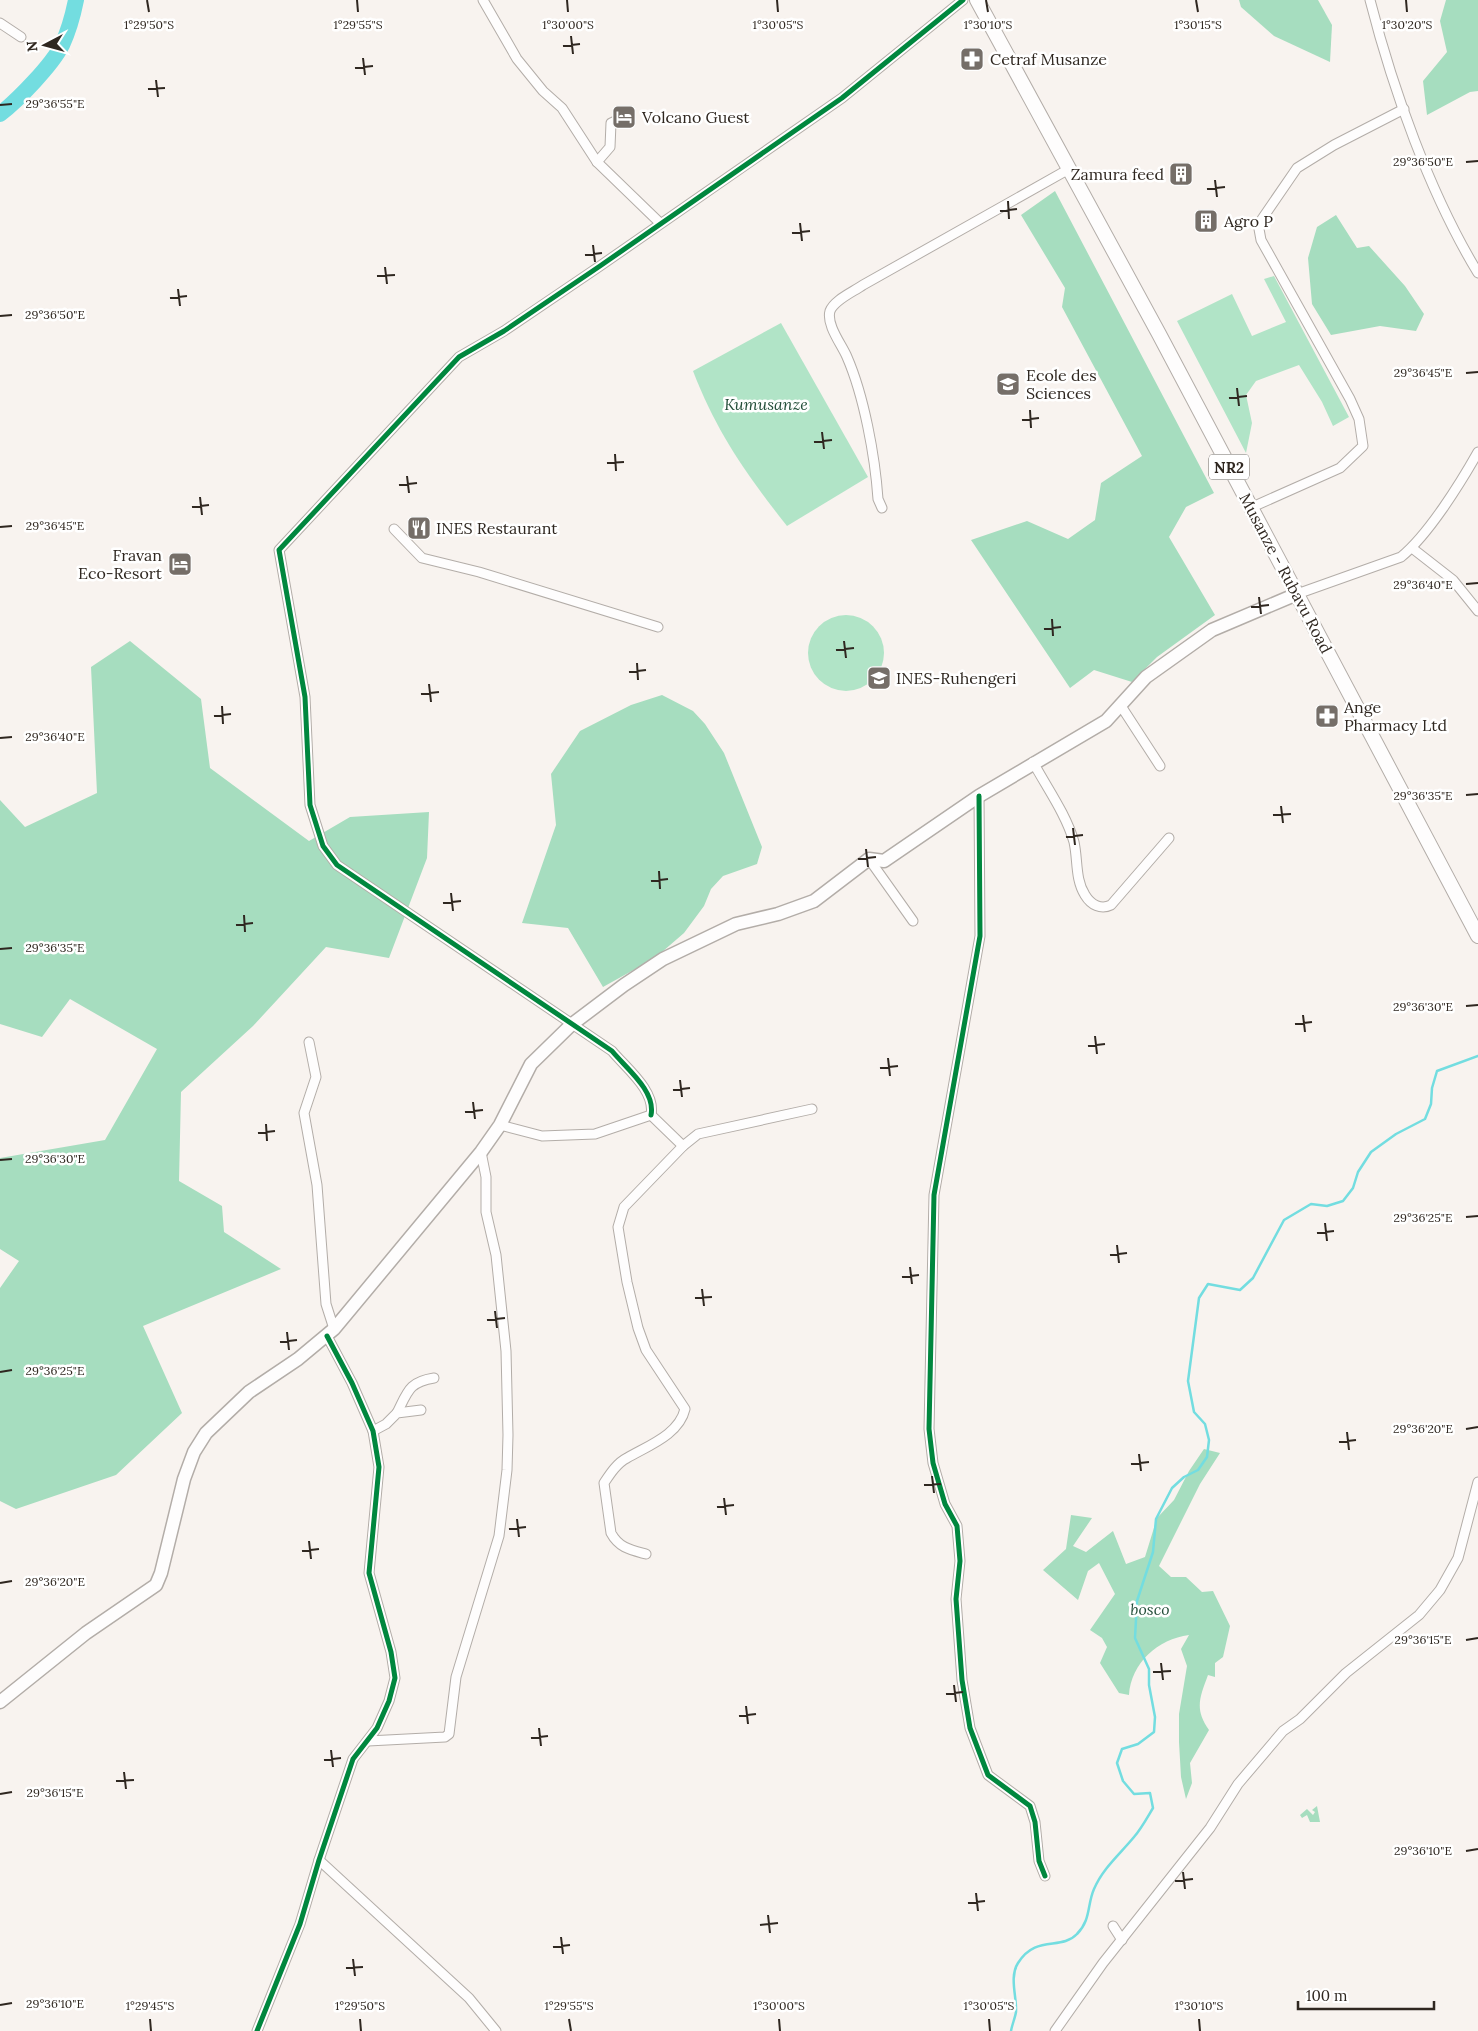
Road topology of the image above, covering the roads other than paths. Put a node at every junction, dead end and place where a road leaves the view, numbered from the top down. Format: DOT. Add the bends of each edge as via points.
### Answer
graph roads {
  1 [pos="483,0"];
  2 [pos="963,0"];
  3 [pos="977,0"];
  4 [pos="1370,0"];
  5 [pos="0,23"];
  6 [pos="21,36"];
  7 [pos="1404,109"];
  8 [pos="626,116"];
  9 [pos="597,162"];
  10 [pos="1069,169"];
  11 [pos="660,223"];
  12 [pos="1478,273"];
  13 [pos="1478,452"];
  14 [pos="882,508"];
  15 [pos="1250,508"];
  16 [pos="394,529"];
  17 [pos="1412,548"];
  18 [pos="1297,594"];
  19 [pos="1478,612"];
  20 [pos="658,627"];
  21 [pos="1121,706"];
  22 [pos="1033,762"];
  23 [pos="1160,766"];
  24 [pos="979,796"];
  25 [pos="1169,838"];
  26 [pos="869,860"];
  27 [pos="914,920"];
  28 [pos="1478,936"];
  29 [pos="571,1025"];
  30 [pos="310,1042"];
  31 [pos="812,1109"];
  32 [pos="651,1115"];
  33 [pos="500,1126"];
  34 [pos="683,1146"];
  35 [pos="481,1152"];
  36 [pos="330,1332"];
  37 [pos="434,1378"];
  38 [pos="421,1410"];
  39 [pos="397,1413"];
  40 [pos="373,1431"];
  41 [pos="1478,1482"];
  42 [pos="646,1554"];
  43 [pos="0,1702"];
  44 [pos="368,1740"];
  45 [pos="319,1860"];
  46 [pos="1045,1876"];
  47 [pos="1113,1926"];
  48 [pos="1122,1940"];
  49 [pos="257,2031"];
  50 [pos="496,2031"];
  51 [pos="1055,2031"];
  1 -- 9 [label="street" via="518,59 543,91 562,108"];
  2 -- 11 [label="street" via="842,98"];
  3 -- 10 [label="highway, Musanze - Rubavu Road / NR2"];
  4 -- 7 [label="street"];
  5 -- 6 [label="street"];
  7 -- 12 [label="street" via="1459,242"];
  7 -- 15 [label="street" via="1297,168 1260,225 1261,240 1350,399 1359,419 1363,446 1340,468"];
  8 -- 9 [label="street" via="611,123 610,147"];
  9 -- 11 [label="street"];
  10 -- 14 [label="street" via="833,305 829,313 859,390"];
  10 -- 15 [label="highway, Musanze - Rubavu Road / NR2"];
  11 -- 29 [label="street" via="504,331 459,357 279,550 305,697 308,792 329,857 337,866"];
  13 -- 17 [label="street"];
  15 -- 18 [label="highway, Musanze - Rubavu Road / NR2"];
  16 -- 20 [label="street" via="422,558 479,572"];
  17 -- 18 [label="street" via="1390,562"];
  17 -- 19 [label="street" via="1454,580"];
  18 -- 21 [label="main road" via="1212,630 1146,677"];
  18 -- 28 [label="highway, Musanze - Rubavu Road / NR2"];
  21 -- 22 [label="main road" via="1088,733"];
  21 -- 23 [label="street"];
  22 -- 24 [label="main road"];
  22 -- 25 [label="street" via="1074,842 1080,885 1086,897 1099,907 1111,905"];
  24 -- 26 [label="main road" via="884,861"];
  24 -- 46 [label="street" via="980,936 934,1195 930,1429 933,1463 957,1526 960,1561 956,1599 962,1680 970,1728 988,1775 1030,1806 1039,1862"];
  26 -- 27 [label="street"];
  26 -- 29 [label="main road" via="814,901 736,924 664,959"];
  29 -- 32 [label="street" via="612,1051 645,1089 653,1106"];
  29 -- 33 [label="main road" via="531,1064"];
  30 -- 36 [label="street" via="316,1077 304,1113 317,1185"];
  31 -- 34 [label="street" via="698,1134"];
  32 -- 33 [label="street" via="595,1134 542,1136"];
  32 -- 34 [label="street"];
  33 -- 35 [label="main road"];
  34 -- 42 [label="street" via="624,1207 618,1227 638,1328 646,1350 684,1409 683,1416 668,1433 626,1458 604,1483 611,1534 626,1549"];
  35 -- 36 [label="main road"];
  35 -- 44 [label="street" via="486,1177 486,1212 496,1255 506,1351 508,1435 499,1536 456,1677 449,1734 445,1737"];
  36 -- 40 [label="street"];
  36 -- 43 [label="main road" via="298,1359 249,1392 206,1433 194,1452 184,1479 156,1585 86,1633"];
  37 -- 39 [label="street" via="418,1380 411,1386"];
  38 -- 39 [label="street"];
  39 -- 40 [label="street"];
  40 -- 44 [label="street" via="379,1467 368,1565 395,1678 389,1701"];
  41 -- 48 [label="street" via="1458,1558 1440,1590 1419,1615 1346,1673 1300,1719 1283,1731 1238,1784 1210,1828"];
  44 -- 45 [label="street" via="353,1759"];
  45 -- 49 [label="street" via="300,1924"];
  45 -- 50 [label="street" via="468,1998"];
  47 -- 48 [label="street"];
  48 -- 51 [label="street"];
}
